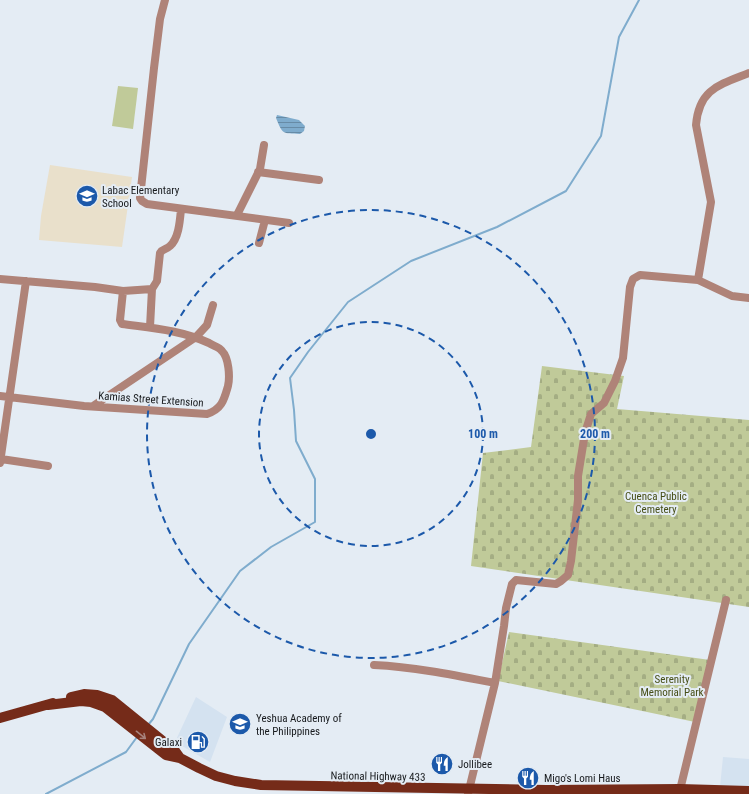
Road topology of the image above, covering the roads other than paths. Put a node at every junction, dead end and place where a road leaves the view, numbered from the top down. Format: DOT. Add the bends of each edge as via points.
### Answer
graph roads {
  1 [pos="166,0"];
  2 [pos="749,72"];
  3 [pos="264,145"];
  4 [pos="258,172"];
  5 [pos="319,180"];
  6 [pos="181,209"];
  7 [pos="237,215"];
  8 [pos="264,220"];
  9 [pos="289,223"];
  10 [pos="259,242"];
  11 [pos="0,279"];
  12 [pos="698,280"];
  13 [pos="26,281"];
  14 [pos="152,289"];
  15 [pos="123,291"];
  16 [pos="749,298"];
  17 [pos="214,305"];
  18 [pos="150,328"];
  19 [pos="196,337"];
  20 [pos="0,396"];
  21 [pos="10,398"];
  22 [pos="93,406"];
  23 [pos="0,461"];
  24 [pos="48,466"];
  25 [pos="726,600"];
  26 [pos="374,665"];
  27 [pos="495,683"];
  28 [pos="0,718"];
  29 [pos="469,791"];
  30 [pos="749,791"];
  31 [pos="680,792"];
  1 -- 6 [label="street" via="160,19 140,198 147,204"];
  2 -- 12 [label="street" via="721,84 706,95 697,113 696,125 711,202"];
  3 -- 4 [label="street"];
  4 -- 5 [label="street"];
  4 -- 7 [label="street"];
  6 -- 7 [label="street"];
  6 -- 14 [label="street" via="175,240 160,253 157,281"];
  7 -- 8 [label="street"];
  8 -- 9 [label="street"];
  8 -- 10 [label="street"];
  11 -- 13 [label="street"];
  12 -- 16 [label="street" via="732,296"];
  12 -- 27 [label="street" via="640,275 633,279 623,358 604,403 591,414 586,433 578,476 577,508 568,576 556,584 516,580 512,584"];
  13 -- 15 [label="street"];
  13 -- 21 [label="street"];
  14 -- 15 [label="street"];
  14 -- 18 [label="street"];
  15 -- 18 [label="street, Kamias Street Extension" via="120,320 122,324"];
  17 -- 19 [label="street" via="207,325"];
  18 -- 19 [label="street, Kamias Street Extension"];
  19 -- 22 [label="street"];
  19 -- 22 [label="street, Kamias Street Extension" via="222,350 228,359 228,384 222,404 215,411 207,414"];
  20 -- 21 [label="street, Kamias Street Extension"];
  21 -- 22 [label="street, Kamias Street Extension"];
  21 -- 23 [label="street"];
  23 -- 24 [label="street"];
  25 -- 31 [label="street"];
  26 -- 27 [label="street" via="428,670"];
  27 -- 29 [label="street"];
  28 -- 29 [label="main road, National Highway 433" via="48,704 91,702 119,711 180,758 216,776 235,781 261,785"];
  29 -- 31 [label="main road, National Highway 433"];
  30 -- 31 [label="main road, National Highway 433"];
}
